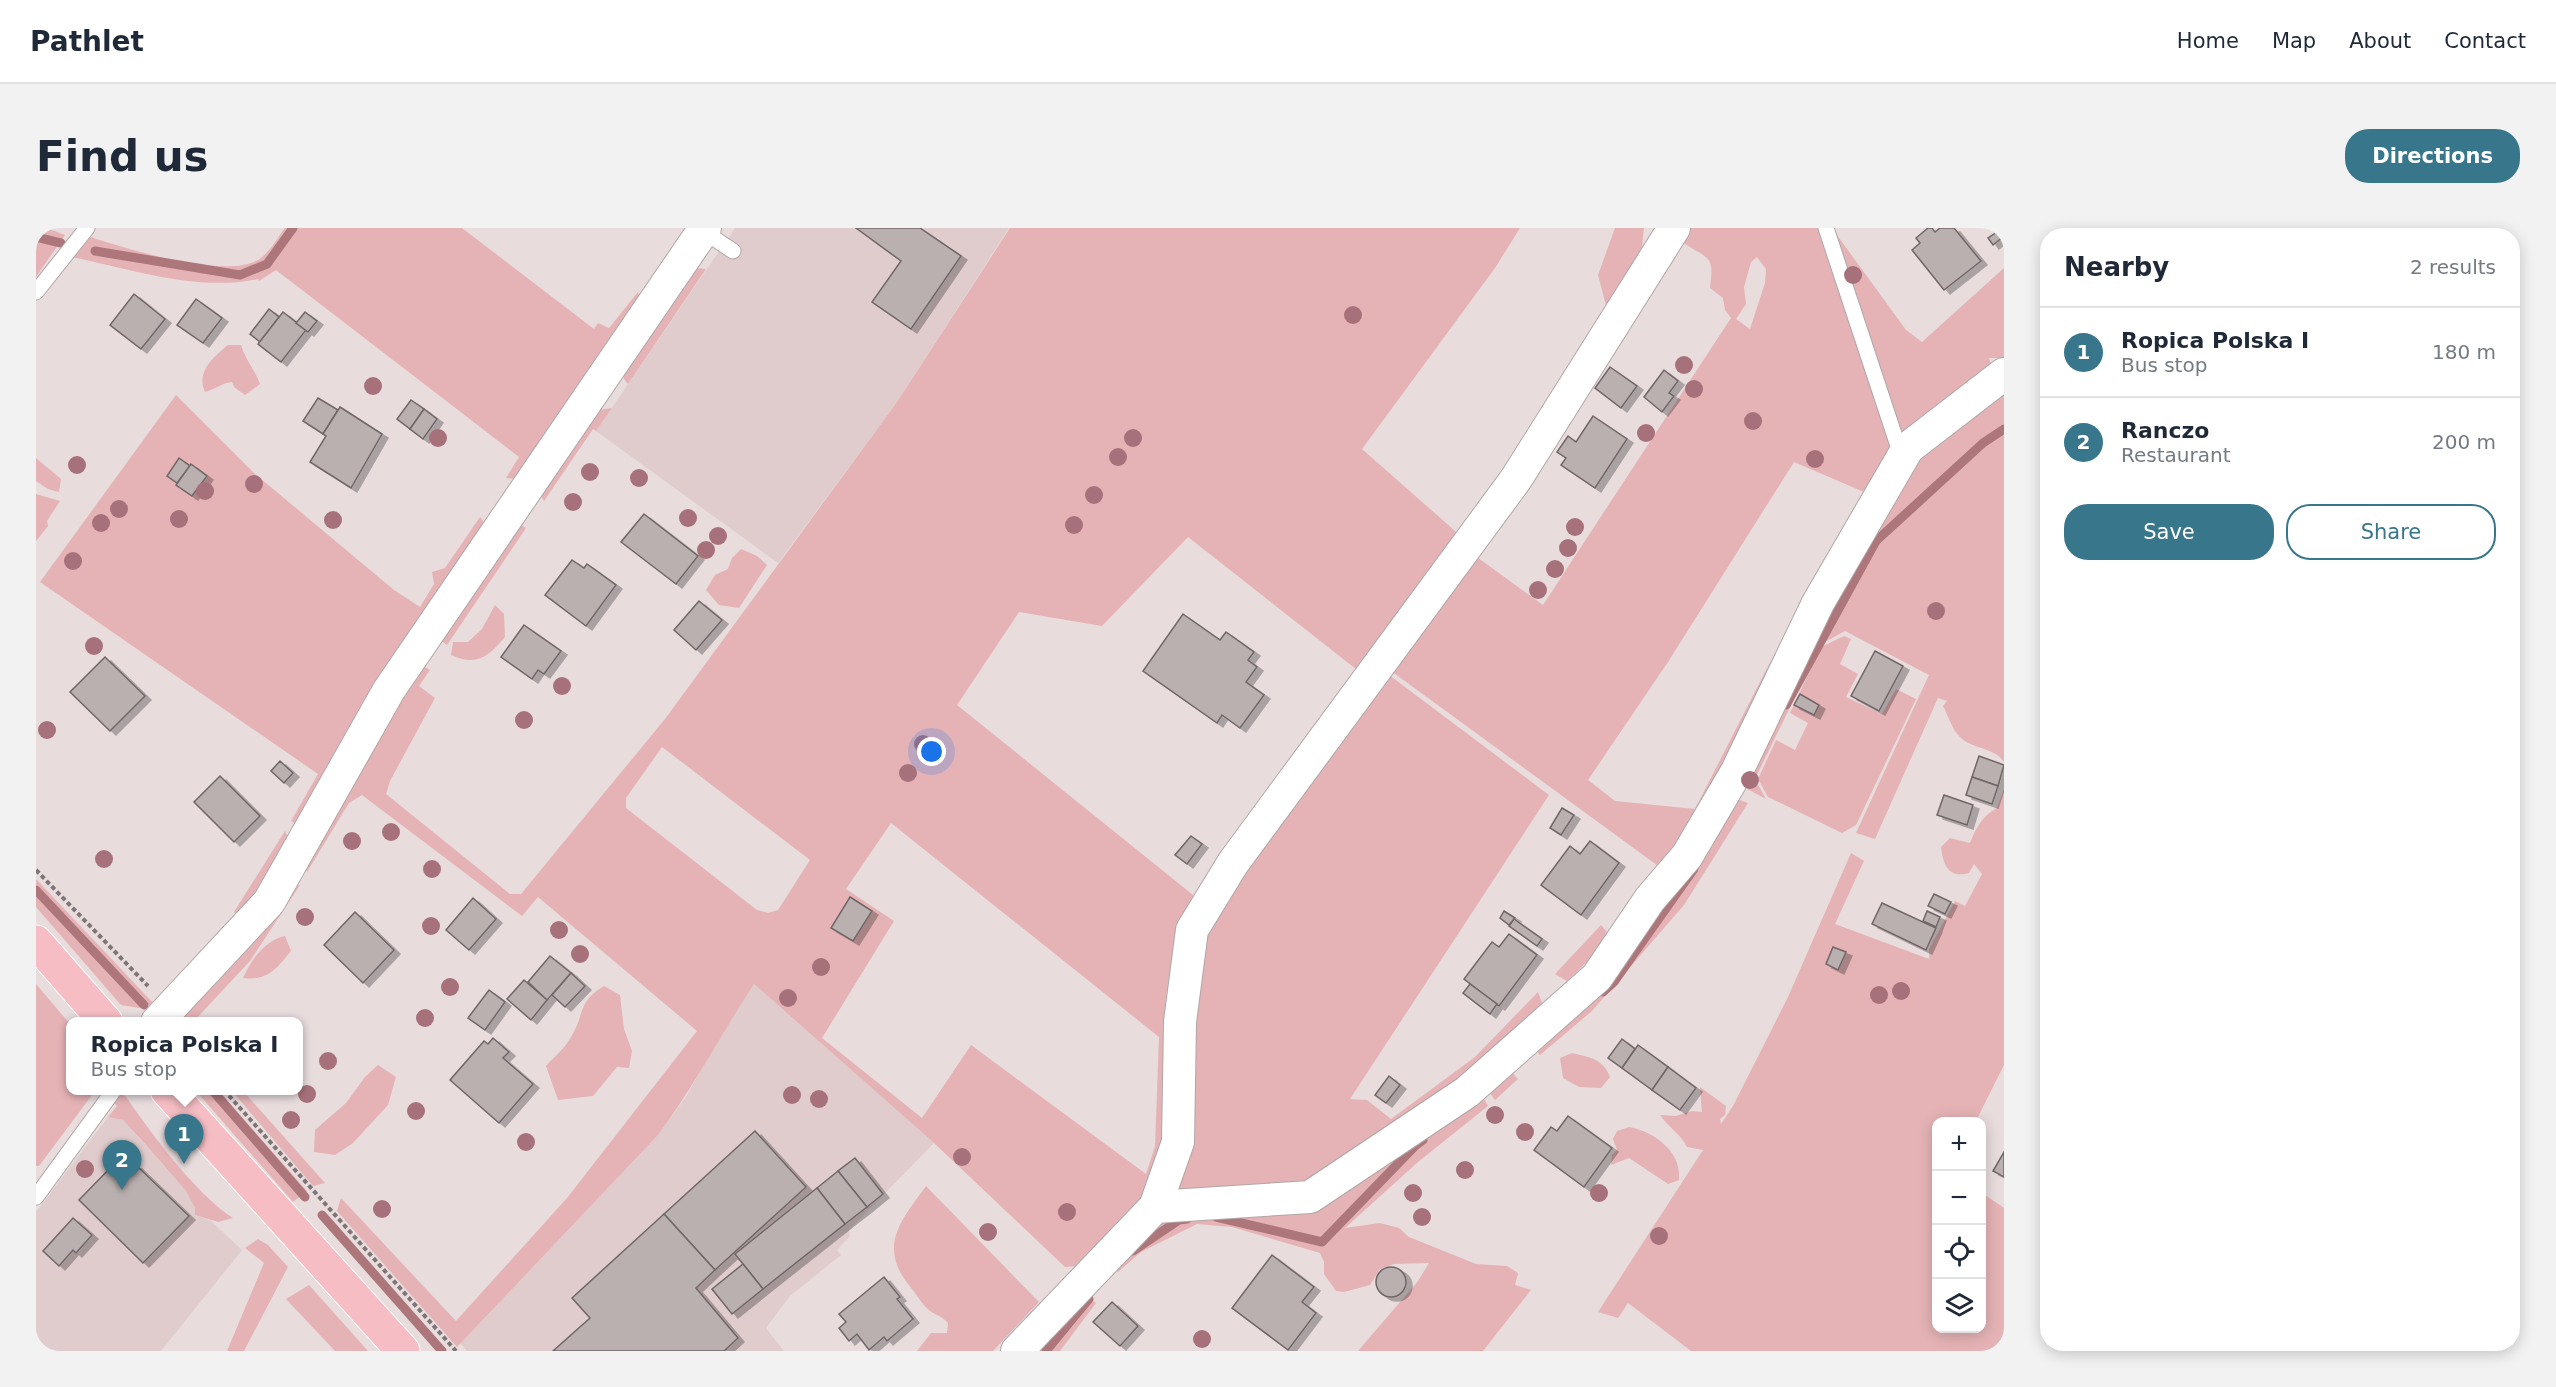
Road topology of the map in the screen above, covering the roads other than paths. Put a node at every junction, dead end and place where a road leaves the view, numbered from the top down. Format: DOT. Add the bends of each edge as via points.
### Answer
graph roads {
  1 [pos="87,228"];
  2 [pos="1674,228"];
  3 [pos="1826,228"];
  4 [pos="704,229"];
  5 [pos="733,251"];
  6 [pos="36,292"];
  7 [pos="2004,374"];
  8 [pos="1902,458"];
  9 [pos="36,942"];
  10 [pos="102,1017"];
  11 [pos="162,1017"];
  12 [pos="110,1095"];
  13 [pos="172,1095"];
  14 [pos="36,1197"];
  15 [pos="1155,1207"];
  16 [pos="403,1351"];
  17 [pos="1017,1351"];
  1 -- 6 [label="lane"];
  2 -- 15 [label="street" via="1572,396 1516,479 1233,863 1192,930 1180,1023 1178,1142"];
  3 -- 8 [label="lane"];
  4 -- 5 [label="lane"];
  4 -- 11 [label="street" via="389,690 269,902"];
  7 -- 8 [label="street" via="1908,448"];
  8 -- 15 [label="street" via="1818,603 1737,771 1687,856 1650,899 1597,977 1467,1092 1310,1197"];
  9 -- 10 [label="main road"];
  12 -- 14 [label="lane"];
  13 -- 16 [label="main road"];
  15 -- 17 [label="street"];
}
